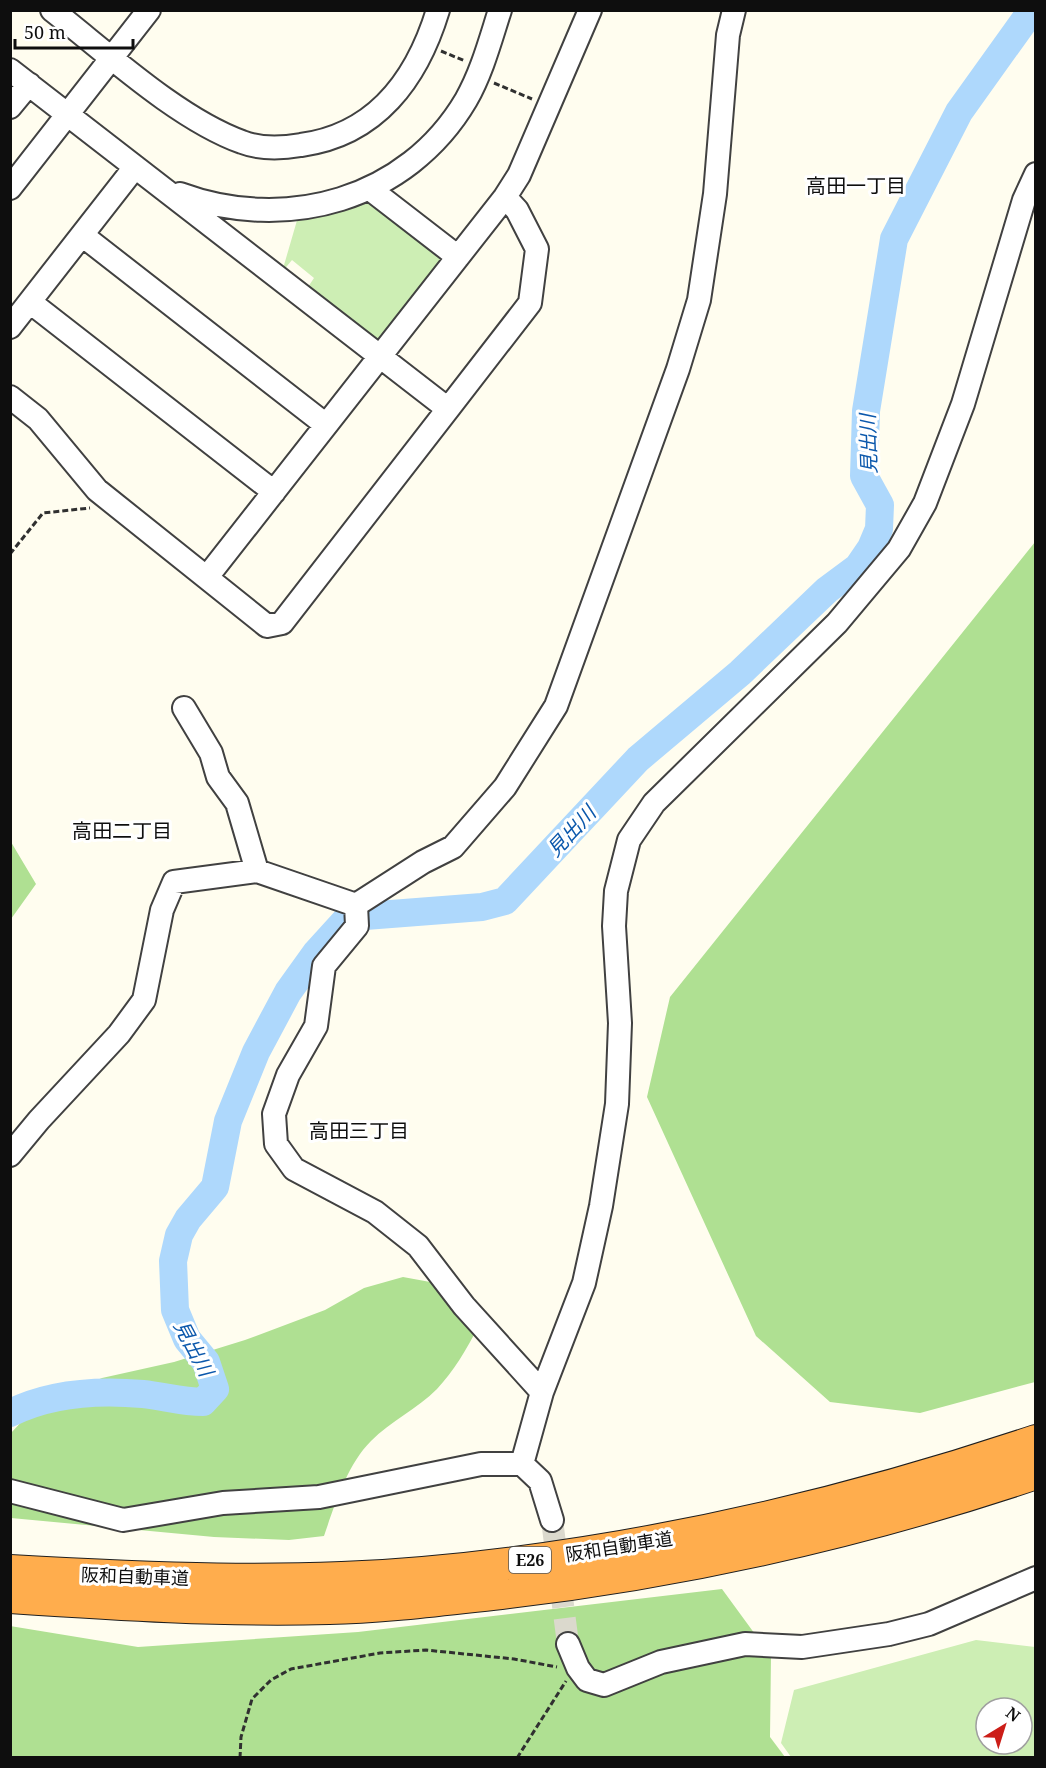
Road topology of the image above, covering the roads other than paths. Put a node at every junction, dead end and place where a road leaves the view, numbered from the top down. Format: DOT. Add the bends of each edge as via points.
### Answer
graph roads {
  1 [pos="52,10"];
  2 [pos="149,10"];
  3 [pos="438,10"];
  4 [pos="500,10"];
  5 [pos="591,10"];
  6 [pos="734,10"];
  7 [pos="112,57"];
  8 [pos="10,69"];
  9 [pos="28,84"];
  10 [pos="10,107"];
  11 [pos="68,114"];
  12 [pos="135,167"];
  13 [pos="1035,174"];
  14 [pos="161,187"];
  15 [pos="10,188"];
  16 [pos="370,189"];
  17 [pos="505,197"];
  18 [pos="82,234"];
  19 [pos="458,257"];
  20 [pos="30,302"];
  21 [pos="10,327"];
  22 [pos="380,357"];
  23 [pos="10,397"];
  24 [pos="448,409"];
  25 [pos="326,425"];
  26 [pos="274,492"];
  27 [pos="207,578"];
  28 [pos="184,708"];
  29 [pos="257,871"];
  30 [pos="357,916"];
  31 [pos="10,1155"];
  32 [pos="542,1392"];
  33 [pos="1035,1441"];
  34 [pos="522,1464"];
  35 [pos="1035,1473"];
  36 [pos="10,1491"];
  37 [pos="552,1520"];
  38 [pos="10,1570"];
  39 [pos="1035,1578"];
  40 [pos="10,1597"];
  41 [pos="568,1644"];
  1 -- 7 [label="street"];
  2 -- 7 [label="street"];
  3 -- 7 [label="street" via="412,73 386,105 356,128 321,142 284,148 244,143 195,120"];
  4 -- 16 [label="street" via="480,72 447,127 405,169"];
  5 -- 17 [label="street" via="519,175"];
  6 -- 30 [label="street" via="728,35 715,194 699,300 556,706 506,787 453,847 423,862"];
  7 -- 11 [label="street"];
  8 -- 9 [label="street"];
  9 -- 10 [label="street"];
  9 -- 11 [label="street"];
  11 -- 12 [label="street"];
  11 -- 15 [label="street"];
  12 -- 14 [label="street"];
  12 -- 18 [label="street"];
  13 -- 32 [label="street" via="963,404 925,503 899,549 837,623 654,803 629,840 615,891 620,1023 617,1104 610,1149 584,1283"];
  14 -- 16 [label="street" via="203,202 251,211 322,205"];
  14 -- 22 [label="street"];
  16 -- 19 [label="street"];
  17 -- 19 [label="street"];
  17 -- 24 [label="street" via="517,210 537,249 530,303"];
  18 -- 20 [label="street"];
  18 -- 25 [label="street"];
  19 -- 22 [label="street"];
  20 -- 21 [label="street"];
  20 -- 26 [label="street"];
  22 -- 24 [label="street"];
  22 -- 25 [label="street"];
  23 -- 27 [label="street" via="38,419 97,490"];
  24 -- 27 [label="street" via="282,623 267,626"];
  25 -- 26 [label="street"];
  26 -- 27 [label="street"];
  28 -- 29 [label="street" via="211,753 218,777 237,803"];
  29 -- 30 [label="street"];
  29 -- 31 [label="street" via="174,882 162,910 144,1000 119,1034"];
  30 -- 32 [label="street" via="324,966 316,1026 288,1075 274,1114 276,1144 294,1169 375,1212 418,1246 464,1306"];
  32 -- 34 [label="street"];
  33 -- 38 [label="highway, 阪和自動車道 / E26" via="946,1471 818,1506 716,1530 551,1558 423,1573 328,1578 117,1577"];
  34 -- 36 [label="street" via="481,1464 320,1497 223,1503 123,1520"];
  34 -- 37 [label="street" via="540,1481"];
  35 -- 40 [label="highway, 阪和自動車道 / E26" via="949,1503 846,1530 727,1558 572,1585 331,1608 121,1605"];
  39 -- 41 [label="street" via="929,1624 889,1634 802,1647 745,1644 661,1662 604,1685 588,1680 572,1668"];
}
